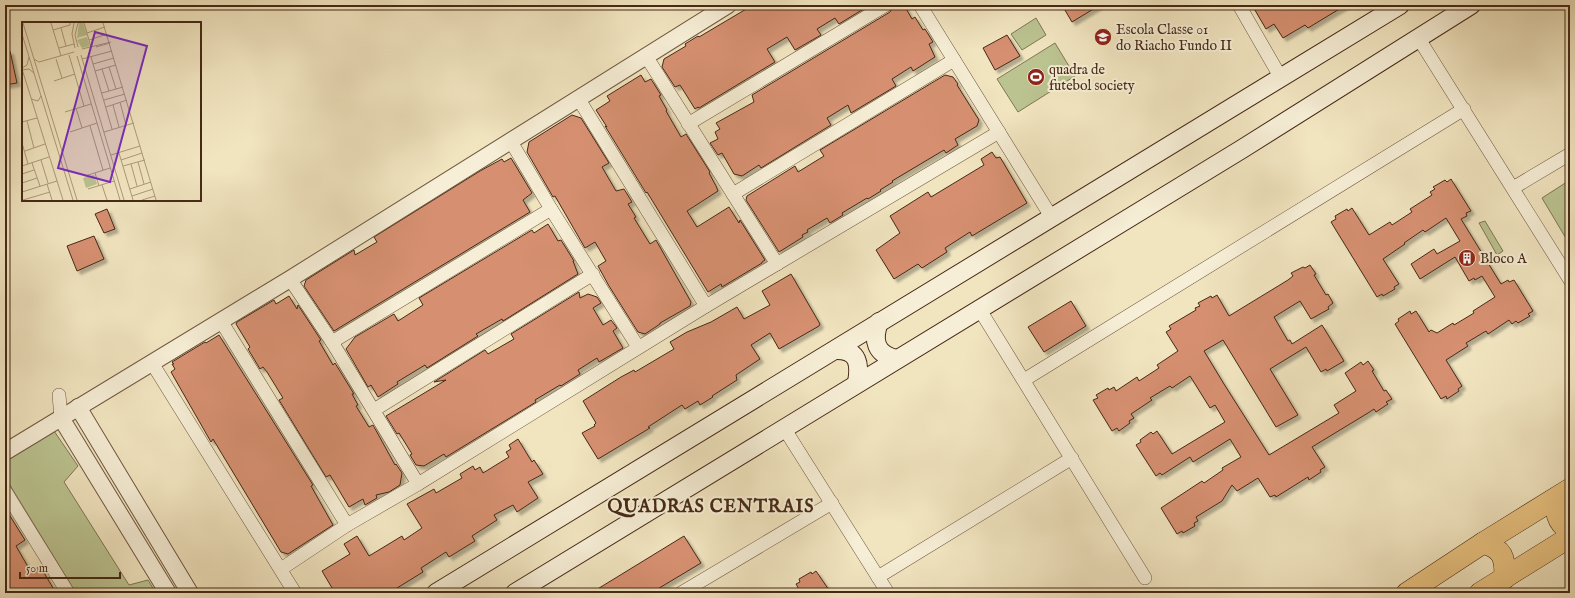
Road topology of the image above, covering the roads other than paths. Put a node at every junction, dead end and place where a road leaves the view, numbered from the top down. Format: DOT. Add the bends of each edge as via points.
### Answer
graph roads {
  1 [pos="728,5"];
  2 [pos="886,5"];
  3 [pos="920,5"];
  4 [pos="1239,5"];
  5 [pos="1400,5"];
  6 [pos="1469,6"];
  7 [pos="1419,39"];
  8 [pos="646,56"];
  9 [pos="954,60"];
  10 [pos="1281,78"];
  11 [pos="578,98"];
  12 [pos="1464,109"];
  13 [pos="688,124"];
  14 [pos="999,132"];
  15 [pos="510,140"];
  16 [pos="1570,154"];
  17 [pos="1513,188"];
  18 [pos="733,194"];
  19 [pos="551,208"];
  20 [pos="1052,218"];
  21 [pos="777,264"];
  22 [pos="593,274"];
  23 [pos="290,279"];
  24 [pos="1570,280"];
  25 [pos="706,306"];
  26 [pos="980,310"];
  27 [pos="221,321"];
  28 [pos="879,322"];
  29 [pos="332,342"];
  30 [pos="638,347"];
  31 [pos="837,350"];
  32 [pos="896,359"];
  33 [pos="152,363"];
  34 [pos="1024,380"];
  35 [pos="857,383"];
  36 [pos="78,407"];
  37 [pos="374,410"];
  38 [pos="61,418"];
  39 [pos="784,428"];
  40 [pos="5,452"];
  41 [pos="1072,458"];
  42 [pos="418,484"];
  43 [pos="5,491"];
  44 [pos="1564,493"];
  45 [pos="832,503"];
  46 [pos="347,525"];
  47 [pos="1570,531"];
  48 [pos="1570,537"];
  49 [pos="1483,543"];
  50 [pos="281,569"];
  51 [pos="878,577"];
  52 [pos="1145,578"];
  53 [pos="1505,578"];
  54 [pos="68,593"];
  55 [pos="168,593"];
  56 [pos="190,593"];
  57 [pos="295,593"];
  58 [pos="436,593"];
  59 [pos="515,593"];
  60 [pos="681,593"];
  61 [pos="888,593"];
  62 [pos="1407,593"];
  63 [pos="1480,593"];
  1 -- 8 [label="street"];
  2 -- 13 [label="street"];
  3 -- 9 [label="street"];
  4 -- 10 [label="street"];
  5 -- 10 [label="main road"];
  6 -- 7 [label="main road"];
  7 -- 12 [label="street"];
  7 -- 26 [label="main road"];
  8 -- 11 [label="street"];
  8 -- 13 [label="street"];
  9 -- 14 [label="street"];
  9 -- 18 [label="street"];
  10 -- 20 [label="main road"];
  11 -- 15 [label="street"];
  11 -- 25 [label="street"];
  12 -- 17 [label="street"];
  12 -- 34 [label="street"];
  13 -- 18 [label="street"];
  14 -- 20 [label="street"];
  14 -- 21 [label="street"];
  15 -- 19 [label="street"];
  15 -- 23 [label="street"];
  16 -- 17 [label="street"];
  17 -- 24 [label="street"];
  18 -- 21 [label="street"];
  19 -- 22 [label="street"];
  19 -- 29 [label="street"];
  20 -- 28 [label="main road"];
  21 -- 25 [label="street"];
  22 -- 30 [label="street"];
  22 -- 37 [label="street"];
  23 -- 27 [label="street"];
  23 -- 29 [label="street"];
  25 -- 30 [label="street"];
  26 -- 32 [label="main road"];
  26 -- 34 [label="street"];
  27 -- 33 [label="street"];
  27 -- 46 [label="street"];
  28 -- 31 [label="main road"];
  28 -- 32 [label="main road" via="875,338 877,346 888,357"];
  29 -- 37 [label="street"];
  30 -- 42 [label="street"];
  31 -- 35 [label="main road" via="847,350 856,359 859,364"];
  31 -- 58 [label="main road"];
  32 -- 35 [label="main road"];
  33 -- 36 [label="street"];
  33 -- 50 [label="street"];
  34 -- 41 [label="street"];
  35 -- 39 [label="main road"];
  36 -- 38 [label="street"];
  36 -- 56 [label="street"];
  37 -- 42 [label="street"];
  38 -- 40 [label="street"];
  38 -- 55 [label="street"];
  39 -- 45 [label="street"];
  39 -- 59 [label="main road"];
  41 -- 51 [label="street"];
  41 -- 52 [label="street"];
  42 -- 46 [label="street"];
  43 -- 54 [label="street"];
  44 -- 47 [label="highway" via="1556,504 1558,520"];
  44 -- 49 [label="highway"];
  45 -- 51 [label="street"];
  45 -- 60 [label="street"];
  46 -- 50 [label="street"];
  48 -- 53 [label="highway"];
  49 -- 53 [label="highway" via="1493,546 1501,553 1505,565"];
  49 -- 62 [label="highway"];
  50 -- 57 [label="street"];
  51 -- 61 [label="street"];
  53 -- 63 [label="highway"];
}
